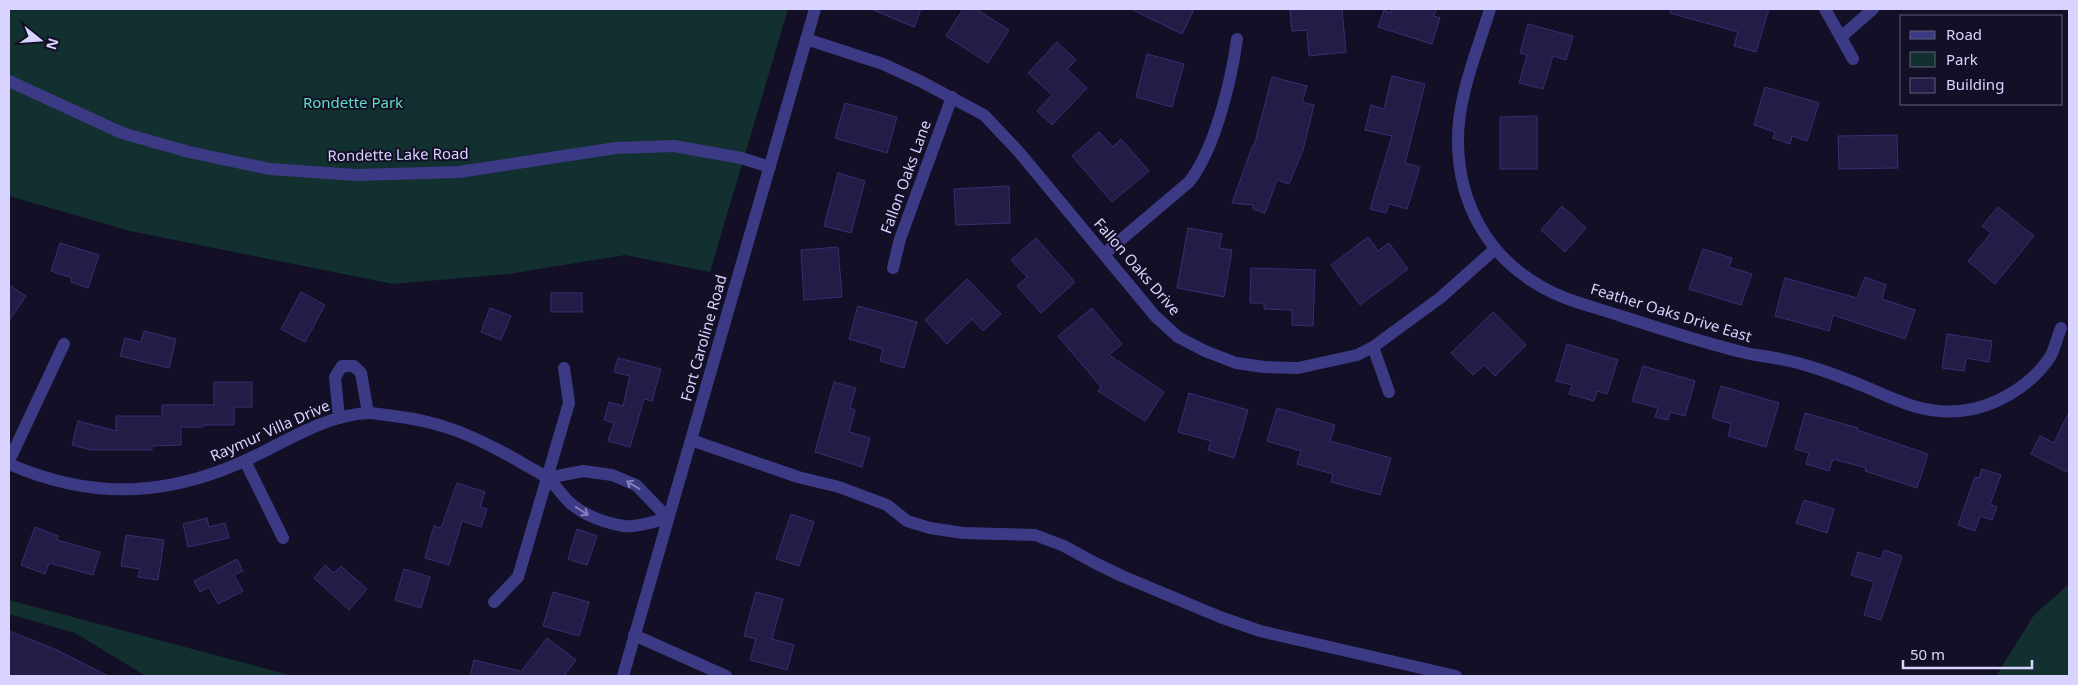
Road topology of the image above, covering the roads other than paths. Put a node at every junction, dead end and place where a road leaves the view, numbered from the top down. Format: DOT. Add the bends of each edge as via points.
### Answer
graph roads {
  1 [pos="815,9"];
  2 [pos="1490,9"];
  3 [pos="1825,9"];
  4 [pos="1873,9"];
  5 [pos="1841,37"];
  6 [pos="806,39"];
  7 [pos="1236,39"];
  8 [pos="1853,59"];
  9 [pos="9,82"];
  10 [pos="952,97"];
  11 [pos="770,167"];
  12 [pos="1494,250"];
  13 [pos="1104,254"];
  14 [pos="893,268"];
  15 [pos="2061,328"];
  16 [pos="64,344"];
  17 [pos="1373,347"];
  18 [pos="564,368"];
  19 [pos="1389,392"];
  20 [pos="368,413"];
  21 [pos="339,418"];
  22 [pos="691,440"];
  23 [pos="245,461"];
  24 [pos="9,463"];
  25 [pos="547,478"];
  26 [pos="668,518"];
  27 [pos="283,538"];
  28 [pos="494,602"];
  29 [pos="634,635"];
  30 [pos="623,676"];
  31 [pos="726,676"];
  32 [pos="1456,676"];
  1 -- 6 [label="street, Fort Caroline Road"];
  2 -- 12 [label="street, Feather Oaks Drive East" via="1465,94 1458,144 1462,182 1469,205"];
  3 -- 5 [label="street"];
  4 -- 5 [label="street"];
  5 -- 8 [label="street"];
  6 -- 10 [label="street, Fallon Oaks Drive" via="883,64"];
  6 -- 11 [label="street, Fort Caroline Road"];
  7 -- 13 [label="street" via="1232,68 1208,151 1198,170 1189,182"];
  9 -- 11 [label="street, Rondette Lake Road" via="122,133 189,152 270,169 356,175 459,172 616,148 674,146 741,158"];
  10 -- 13 [label="street, Fallon Oaks Drive" via="984,115 1003,134"];
  10 -- 14 [label="street, Fallon Oaks Lane" via="900,239"];
  11 -- 22 [label="street, Fort Caroline Road"];
  12 -- 15 [label="street, Feather Oaks Drive East" via="1541,287 1560,296 1717,345 1828,372 1920,409 1961,411 2003,398 2025,384 2051,356"];
  12 -- 17 [label="street, Fallon Oaks Drive" via="1440,298"];
  13 -- 17 [label="street, Fallon Oaks Drive" via="1155,316 1178,337 1236,363 1298,368 1357,355"];
  16 -- 24 [label="street"];
  17 -- 19 [label="street"];
  18 -- 25 [label="street" via="569,402"];
  20 -- 21 [label="street, Raymur Villa Drive"];
  20 -- 21 [label="street" via="361,373 354,366 342,366 334,376"];
  20 -- 25 [label="street, Raymur Villa Drive" via="424,420 462,432"];
  21 -- 23 [label="street, Raymur Villa Drive" via="306,430"];
  22 -- 26 [label="street, Fort Caroline Road"];
  22 -- 32 [label="street" via="798,477 840,487 887,505 907,521 930,528 1035,535 1122,576 1260,631"];
  23 -- 24 [label="street, Raymur Villa Drive" via="179,484 141,489 72,486 33,475"];
  23 -- 27 [label="street"];
  26 -- 25 [label="street, one-way" via="636,484 612,475 583,471"];
  25 -- 26 [label="street, Raymur Villa Drive, one-way" via="571,503 593,518 626,527"];
  25 -- 28 [label="street" via="518,577"];
  26 -- 29 [label="street, Fort Caroline Road"];
  29 -- 30 [label="street, Fort Caroline Road"];
  29 -- 31 [label="street"];
}
